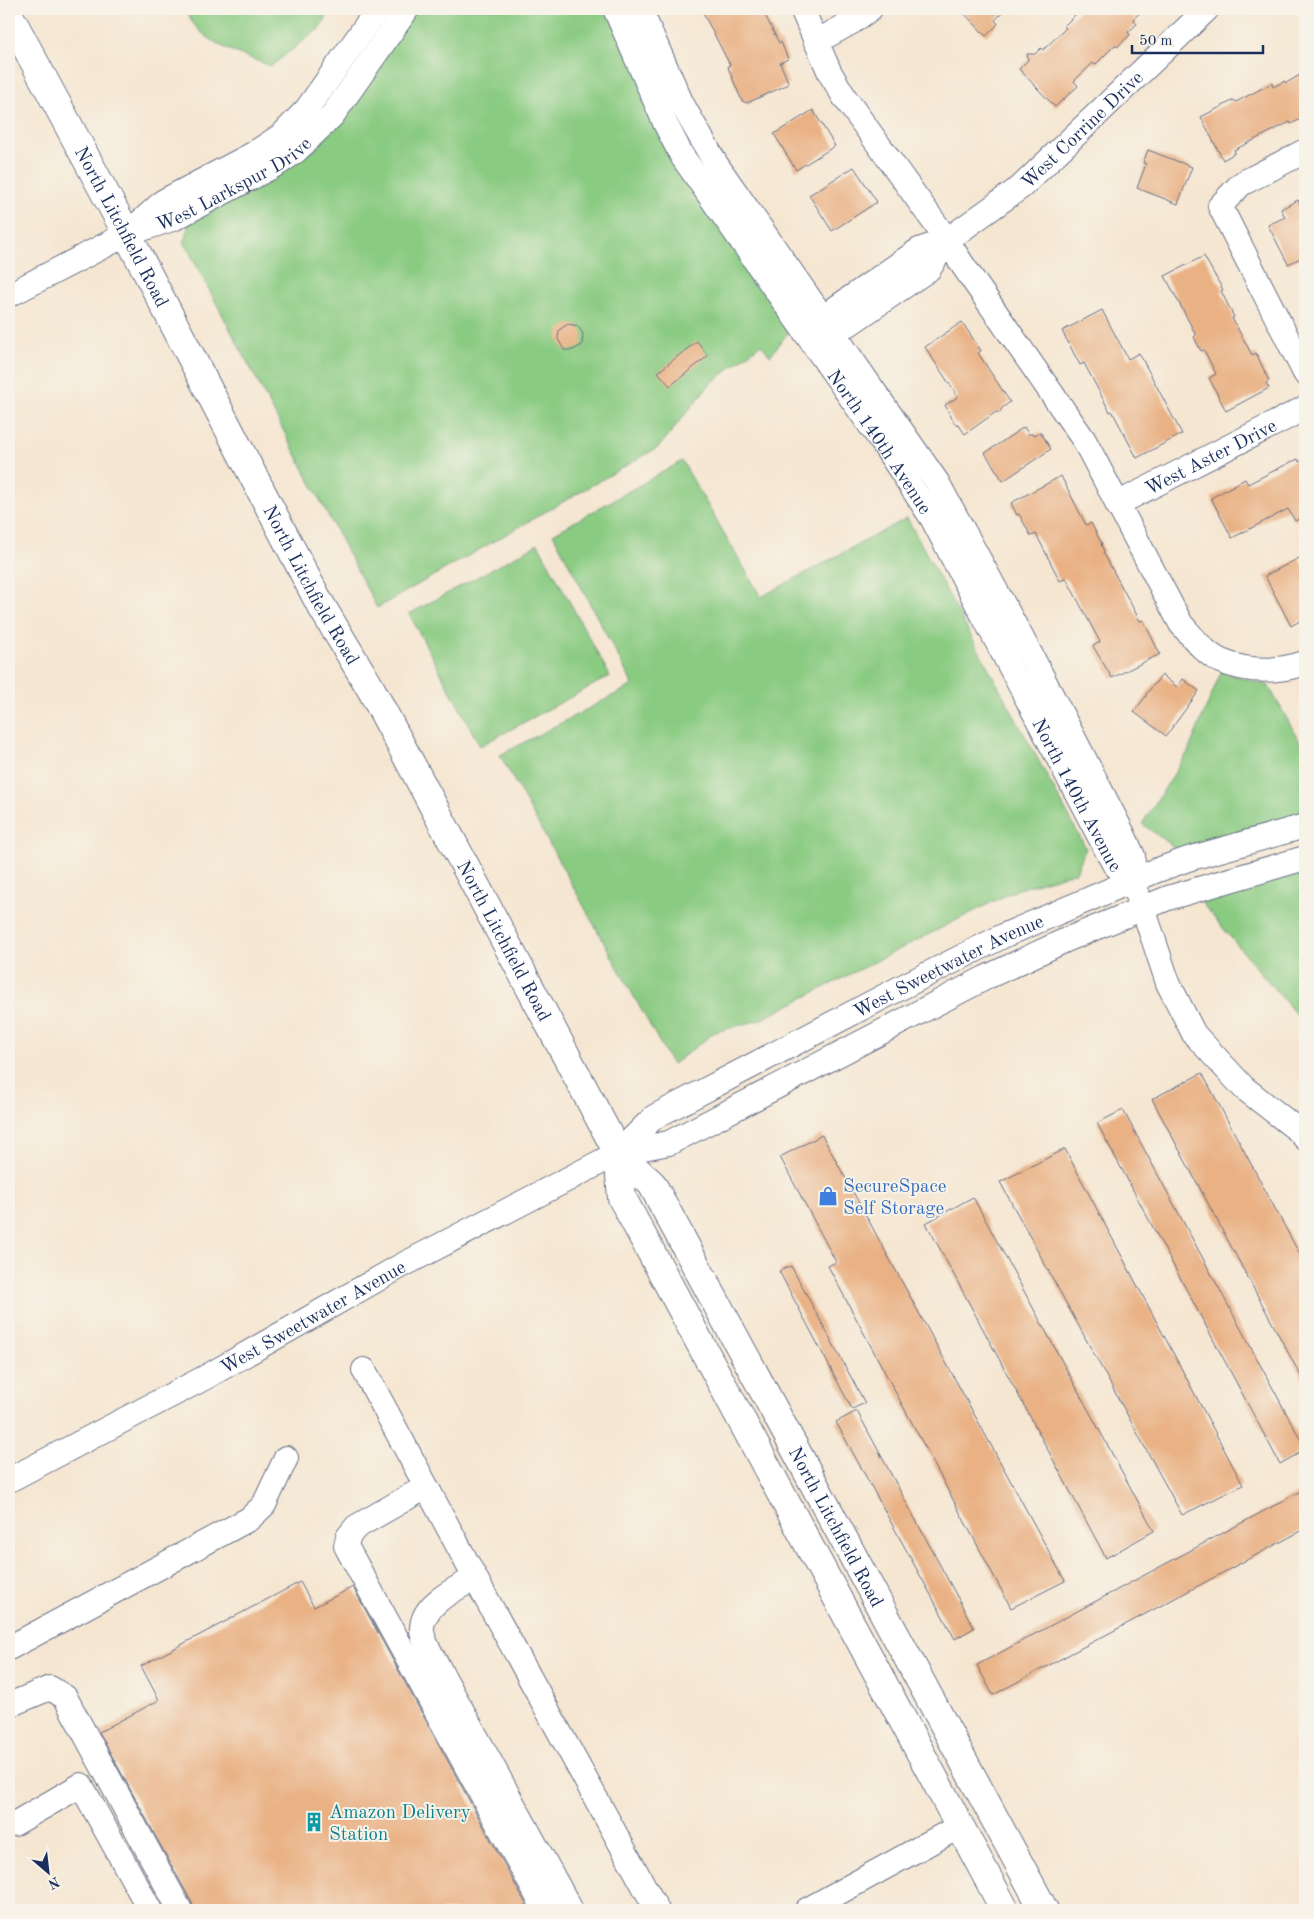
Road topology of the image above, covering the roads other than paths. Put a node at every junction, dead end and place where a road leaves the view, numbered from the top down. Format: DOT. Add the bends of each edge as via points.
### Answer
graph roads {
  1 [pos="378,9"];
  2 [pos="408,9"];
  3 [pos="615,9"];
  4 [pos="640,9"];
  5 [pos="802,9"];
  6 [pos="870,9"];
  7 [pos="1207,9"];
  8 [pos="9,15"];
  9 [pos="816,42"];
  10 [pos="1305,151"];
  11 [pos="127,234"];
  12 [pos="948,240"];
  13 [pos="9,295"];
  14 [pos="820,334"];
  15 [pos="1305,373"];
  16 [pos="1305,408"];
  17 [pos="1117,504"];
  18 [pos="1305,663"];
  19 [pos="1305,826"];
  20 [pos="1305,858"];
  21 [pos="1132,881"];
  22 [pos="1143,908"];
  23 [pos="1305,1138"];
  24 [pos="618,1153"];
  25 [pos="364,1370"];
  26 [pos="286,1458"];
  27 [pos="9,1480"];
  28 [pos="426,1487"];
  29 [pos="475,1578"];
  30 [pos="9,1648"];
  31 [pos="9,1705"];
  32 [pos="14,1824"];
  33 [pos="960,1826"];
  34 [pos="150,1910"];
  35 [pos="180,1910"];
  36 [pos="545,1910"];
  37 [pos="571,1910"];
  38 [pos="657,1910"];
  39 [pos="807,1910"];
  40 [pos="1005,1910"];
  41 [pos="1044,1910"];
  1 -- 11 [label="street, West Larkspur Drive" via="307,109 282,135 164,201"];
  2 -- 11 [label="street, West Larkspur Drive" via="332,116 296,151 175,218"];
  3 -- 14 [label="street, North 140th Avenue" via="682,156"];
  4 -- 14 [label="street, North 140th Avenue" via="682,104"];
  5 -- 9 [label="street"];
  6 -- 9 [label="street"];
  7 -- 12 [label="street, West Corrine Drive" via="1021,187"];
  8 -- 11 [label="main road, North Litchfield Road"];
  9 -- 12 [label="street" via="845,98"];
  10 -- 15 [label="street" via="1241,184 1220,206"];
  11 -- 13 [label="street"];
  11 -- 24 [label="main road, North Litchfield Road" via="319,602 371,689"];
  12 -- 14 [label="street, West Corrine Drive" via="929,269 849,324"];
  12 -- 17 [label="street" via="1084,440"];
  14 -- 21 [label="street, North 140th Avenue" via="886,448 932,518 1114,864"];
  16 -- 17 [label="street, West Aster Drive"];
  17 -- 18 [label="street" via="1181,624 1199,644 1220,661 1256,671 1284,670"];
  19 -- 21 [label="street, West Sweetwater Avenue" via="1188,859"];
  20 -- 22 [label="street, West Sweetwater Avenue"];
  21 -- 22 [label="street, North 140th Avenue"];
  21 -- 24 [label="street, West Sweetwater Avenue" via="1005,935 654,1117"];
  22 -- 23 [label="street, North 140th Avenue" via="1168,983 1194,1034 1244,1088"];
  22 -- 24 [label="street, West Sweetwater Avenue" via="985,978 669,1143"];
  24 -- 27 [label="street, West Sweetwater Avenue" via="399,1267 206,1377"];
  24 -- 33 [label="main road, North Litchfield Road" via="622,1198"];
  24 -- 41 [label="main road, North Litchfield Road" via="652,1184"];
  25 -- 28 [label="street"];
  26 -- 30 [label="street" via="264,1505 250,1519"];
  28 -- 29 [label="street"];
  28 -- 36 [label="street" via="356,1528 348,1537 346,1546"];
  29 -- 37 [label="street" via="435,1602 422,1631 430,1652"];
  29 -- 38 [label="street"];
  31 -- 35 [label="street" via="50,1688 65,1697"];
  32 -- 34 [label="street" via="81,1784"];
  33 -- 39 [label="street"];
  33 -- 40 [label="main road, North Litchfield Road"];
}
